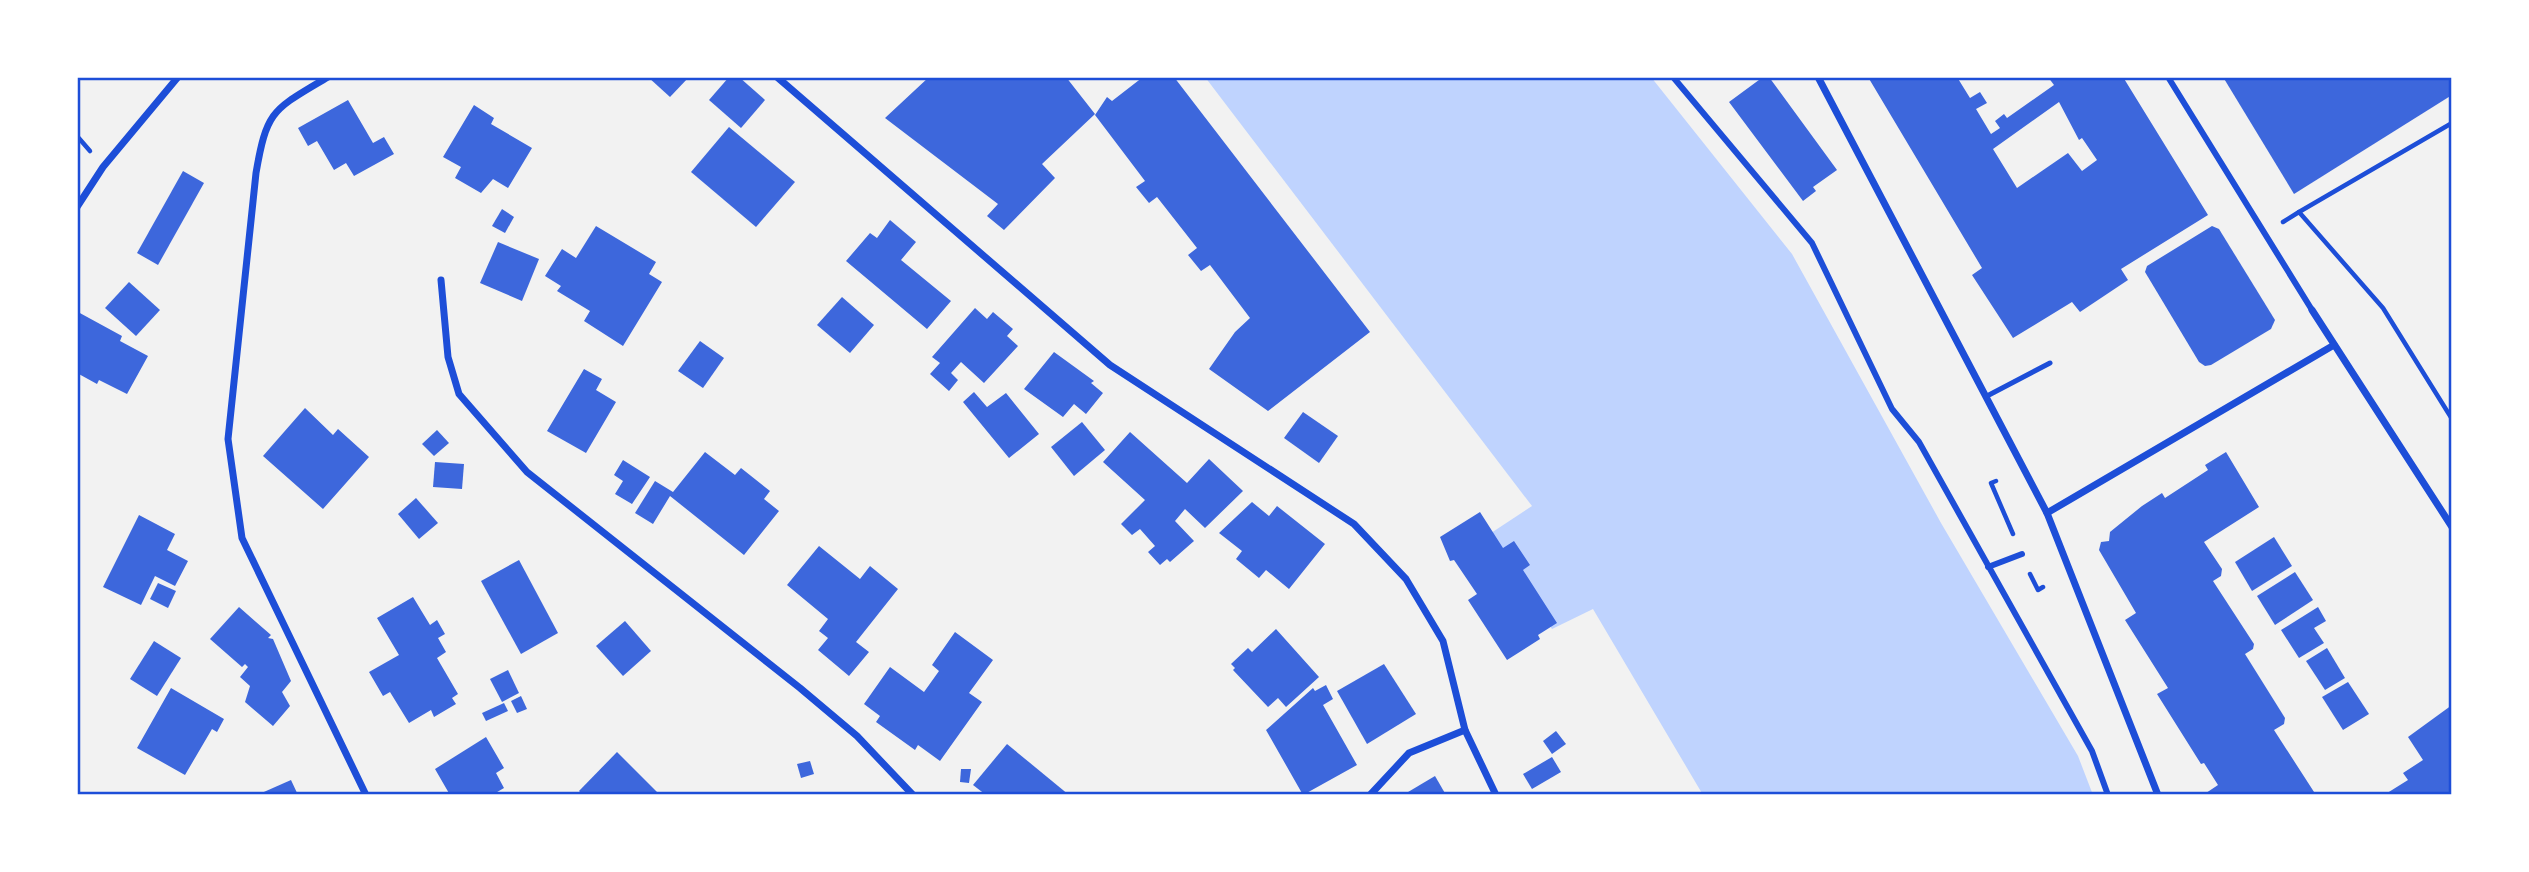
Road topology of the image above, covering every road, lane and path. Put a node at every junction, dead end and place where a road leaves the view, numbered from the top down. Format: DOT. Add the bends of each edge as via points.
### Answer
graph roads {
  1 [pos="178,77"];
  2 [pos="328,77"];
  3 [pos="777,77"];
  4 [pos="1673,77"];
  5 [pos="1818,77"];
  6 [pos="2168,77"];
  7 [pos="2452,123"];
  8 [pos="77,207"];
  9 [pos="2299,212"];
  10 [pos="2264,233"];
  11 [pos="441,280"];
  12 [pos="2312,310"];
  13 [pos="2334,345"];
  14 [pos="2050,363"];
  15 [pos="1987,396"];
  16 [pos="2452,419"];
  17 [pos="2047,513"];
  18 [pos="2452,527"];
  19 [pos="2022,554"];
  20 [pos="1988,567"];
  21 [pos="1465,730"];
  22 [pos="366,795"];
  23 [pos="913,795"];
  24 [pos="1370,795"];
  25 [pos="1496,795"];
  26 [pos="2108,795"];
  27 [pos="2158,795"];
  1 -- 8 [label="street" via="103,167"];
  2 -- 22 [label="street" via="280,106 263,131 228,439 242,538"];
  3 -- 21 [label="street" via="1110,365 1354,524 1406,579 1443,641"];
  4 -- 20 [label="street" via="1812,243 1892,409 1919,442"];
  5 -- 15 [label="street"];
  6 -- 10 [label="street"];
  7 -- 9 [label="path"];
  9 -- 10 [label="path"];
  9 -- 16 [label="path" via="2383,309"];
  10 -- 12 [label="street"];
  11 -- 23 [label="street" via="448,357 459,394 527,472 800,688 857,736"];
  12 -- 13 [label="street"];
  13 -- 17 [label="street"];
  13 -- 18 [label="street"];
  14 -- 15 [label="lane"];
  15 -- 17 [label="street"];
  17 -- 27 [label="street"];
  19 -- 20 [label="street"];
  20 -- 26 [label="street" via="2092,751"];
  21 -- 24 [label="street" via="1409,753"];
  21 -- 25 [label="street"];
}
